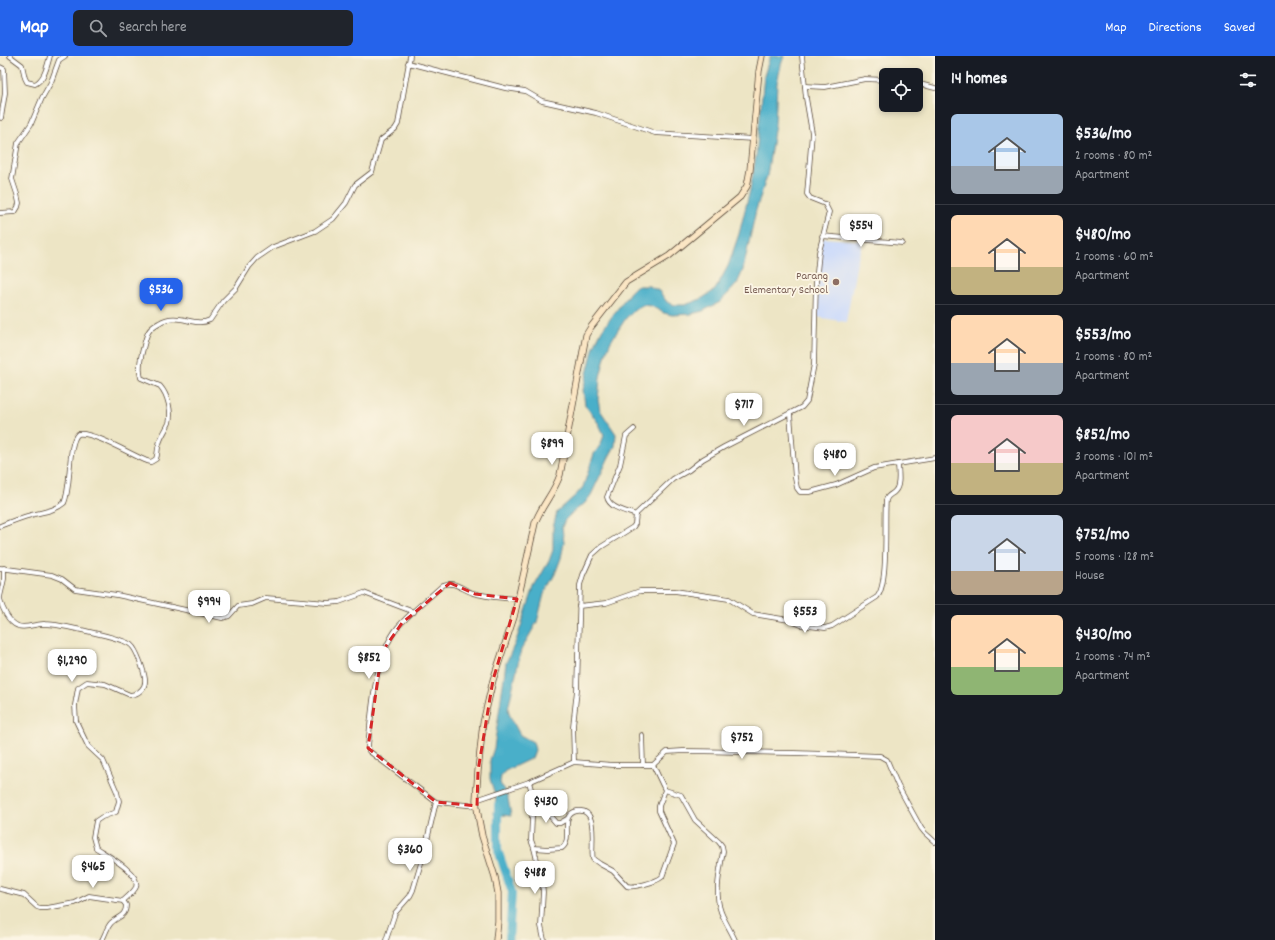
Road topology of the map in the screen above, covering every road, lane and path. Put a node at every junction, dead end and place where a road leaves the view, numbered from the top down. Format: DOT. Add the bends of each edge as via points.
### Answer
graph roads {
  1 [pos="10,56"];
  2 [pos="50,56"];
  3 [pos="65,56"];
  4 [pos="410,56"];
  5 [pos="762,56"];
  6 [pos="802,56"];
  7 [pos="408,63"];
  8 [pos="0,67"];
  9 [pos="879,80"];
  10 [pos="923,85"];
  11 [pos="805,86"];
  12 [pos="935,88"];
  13 [pos="1,118"];
  14 [pos="753,139"];
  15 [pos="0,213"];
  16 [pos="822,236"];
  17 [pos="902,244"];
  18 [pos="790,414"];
  19 [pos="634,429"];
  20 [pos="935,458"];
  21 [pos="898,464"];
  22 [pos="636,515"];
  23 [pos="0,526"];
  24 [pos="2,568"];
  25 [pos="0,598"];
  26 [pos="517,600"];
  27 [pos="579,606"];
  28 [pos="414,612"];
  29 [pos="642,735"];
  30 [pos="574,762"];
  31 [pos="643,765"];
  32 [pos="653,765"];
  33 [pos="530,782"];
  34 [pos="665,790"];
  35 [pos="533,796"];
  36 [pos="436,802"];
  37 [pos="477,803"];
  38 [pos="567,819"];
  39 [pos="935,842"];
  40 [pos="534,848"];
  41 [pos="0,889"];
  42 [pos="123,901"];
  43 [pos="102,940"];
  44 [pos="386,940"];
  45 [pos="496,940"];
  46 [pos="544,940"];
  47 [pos="735,940"];
  1 -- 2 [label="street" via="22,65 27,82 35,84 41,79"];
  3 -- 15 [label="street" via="58,60 51,82 31,124 18,144 12,179 18,207 15,212"];
  4 -- 7 [label="street"];
  5 -- 14 [label="main road"];
  6 -- 11 [label="street"];
  7 -- 14 [label="street" via="525,91 542,101 596,113 655,133"];
  7 -- 23 [label="street" via="397,127 381,140 372,172 355,185 346,203 333,219 315,231 273,247 257,258 210,320 201,322 169,318 154,325 147,332 139,368 141,378 163,389 170,415 156,459 147,461 86,433 78,434 72,448 64,503 45,512"];
  8 -- 13 [label="street" via="4,69 5,84"];
  9 -- 11 [label="street" via="865,79 825,87"];
  10 -- 12 [label="street"];
  11 -- 16 [label="street" via="812,133 807,194 810,198 825,204 828,209"];
  14 -- 26 [label="main road" via="748,181 740,197 667,258 626,282 587,332 560,475 535,523"];
  16 -- 17 [label="street"];
  16 -- 18 [label="street" via="816,282 813,372 806,403"];
  18 -- 21 [label="street" via="795,478 800,492 836,485 874,468"];
  18 -- 22 [label="street" via="703,459 673,479"];
  19 -- 22 [label="street" via="626,436 620,465 607,497 613,506"];
  20 -- 21 [label="street"];
  21 -- 27 [label="street" via="897,488 886,500 881,591 877,597 832,626 825,628 801,625 789,620 754,614 729,599 675,591 640,591 606,603"];
  22 -- 27 [label="street" via="633,527 601,547 590,559 580,586"];
  24 -- 25 [label="street" via="4,579"];
  24 -- 28 [label="street" via="52,575 75,589 222,618 229,616 238,606 266,598 328,603 364,593"];
  25 -- 42 [label="street" via="6,615 20,626 60,625 117,639 130,644 135,650 145,678 143,689 130,695 105,684 87,682 78,688 75,705 78,726 88,746 103,760 119,797 116,812 96,821 93,837 96,848 120,863 136,882 135,888"];
  26 -- 28 [label="street" via="475,594 450,583 443,586"];
  26 -- 37 [label="main road" via="483,723"];
  27 -- 30 [label="street" via="573,726"];
  28 -- 36 [label="street" via="398,628 386,646 372,710 368,748"];
  29 -- 31 [label="street"];
  30 -- 31 [label="street"];
  30 -- 33 [label="street"];
  31 -- 32 [label="street"];
  32 -- 34 [label="street"];
  32 -- 39 [label="street" via="667,752 782,752 883,757 890,764 918,824"];
  33 -- 35 [label="street"];
  33 -- 37 [label="street"];
  34 -- 38 [label="street" via="659,811 674,844 664,874 657,881 634,887 627,886 614,871 593,859 593,828 590,817 582,811 576,811"];
  34 -- 47 [label="street" via="681,795 695,820 722,845 718,901"];
  35 -- 38 [label="street" via="556,823"];
  35 -- 40 [label="street"];
  36 -- 37 [label="street"];
  36 -- 44 [label="street" via="413,890 395,913"];
  37 -- 45 [label="main road" via="482,836 497,884"];
  38 -- 40 [label="street" via="565,846 559,849"];
  40 -- 46 [label="street" via="542,881 541,926"];
  41 -- 42 [label="street" via="24,895 40,908 75,903 89,896"];
  42 -- 43 [label="street" via="126,905 125,913 110,924"];
}
